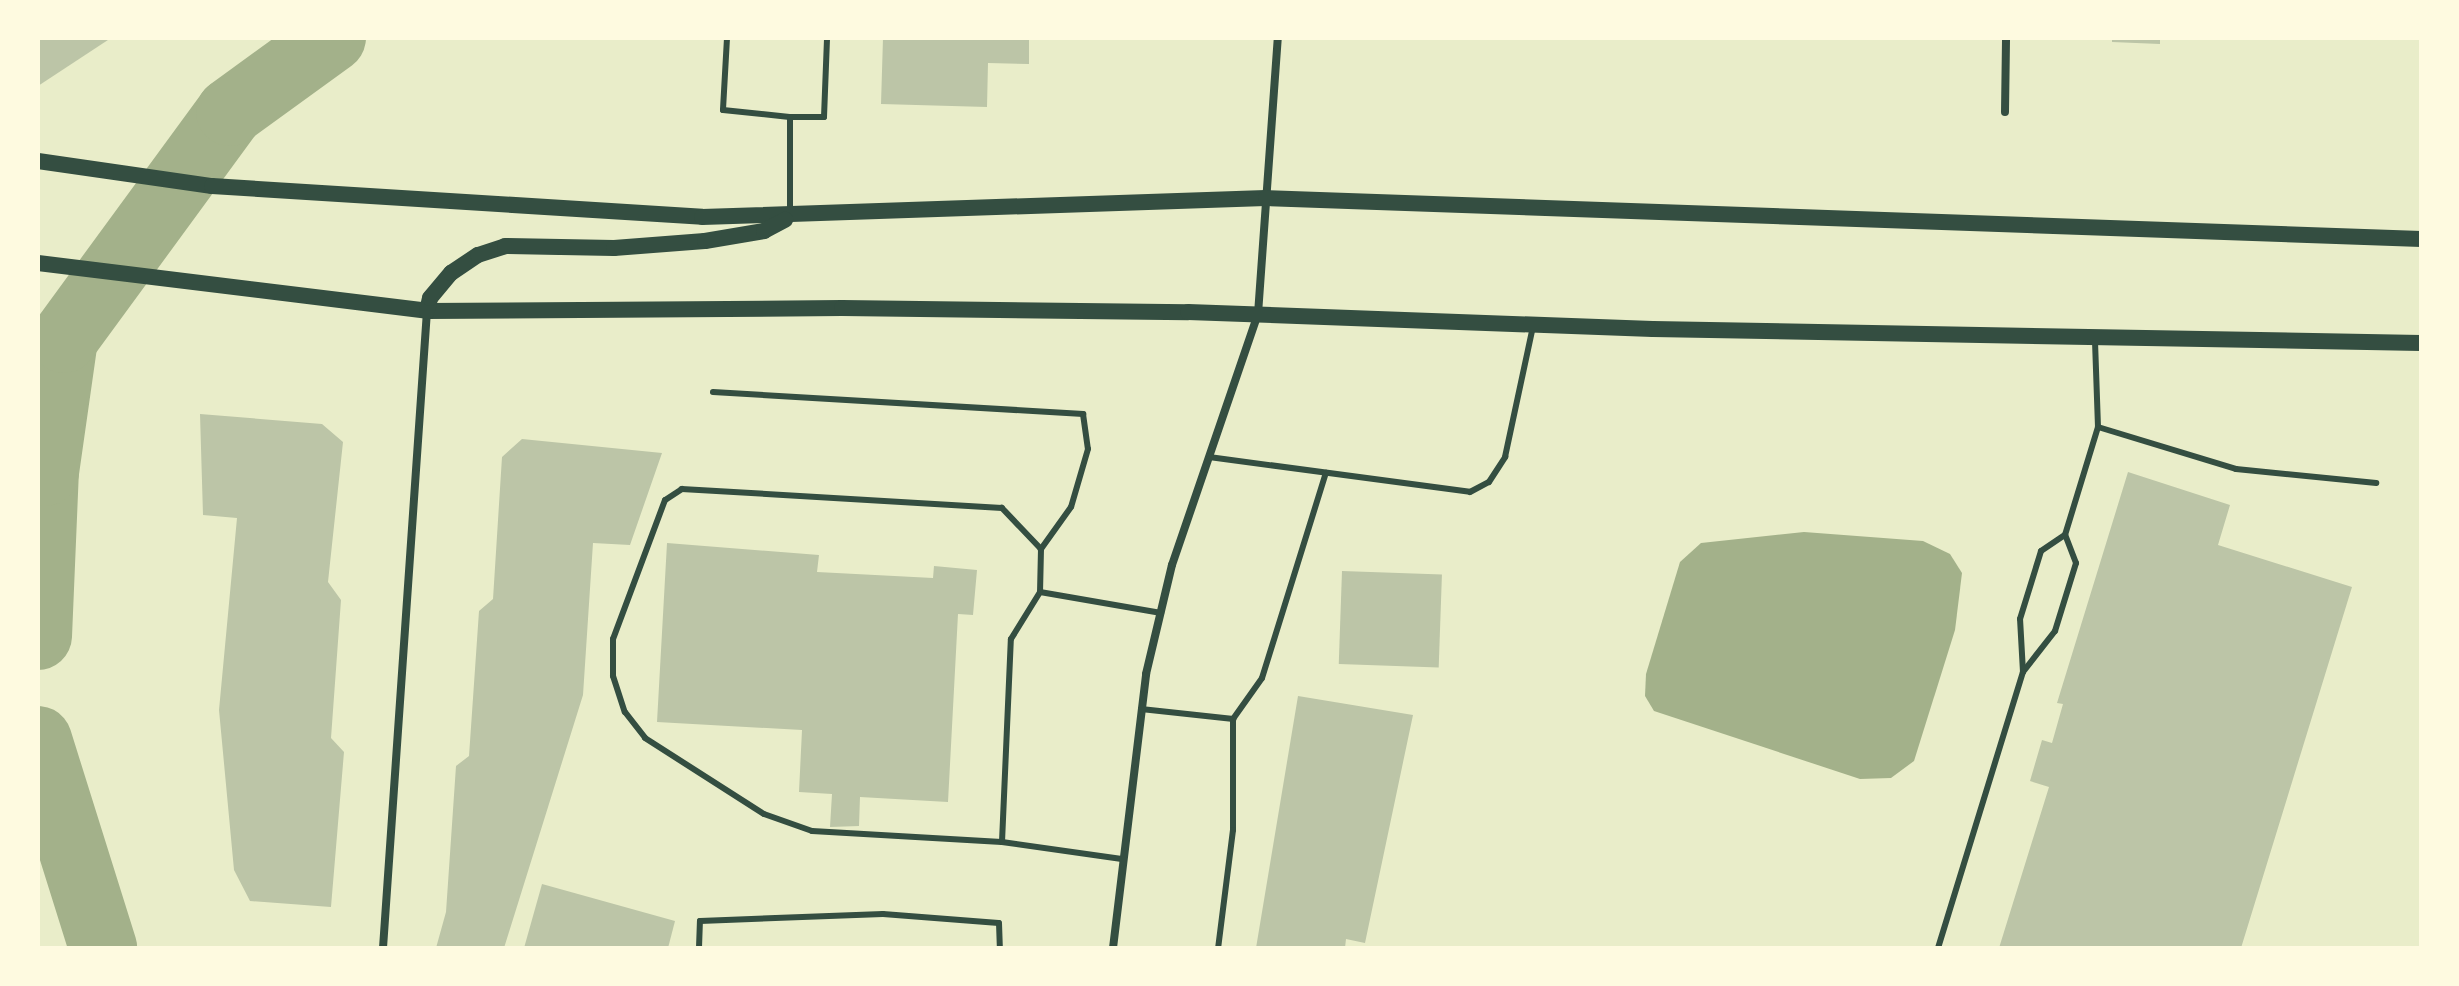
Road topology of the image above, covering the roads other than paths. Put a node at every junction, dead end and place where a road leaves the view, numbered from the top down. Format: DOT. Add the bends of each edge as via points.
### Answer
graph roads {
  1 [pos="727,38"];
  2 [pos="827,38"];
  3 [pos="1278,38"];
  4 [pos="2006,38"];
  5 [pos="2005,112"];
  6 [pos="790,117"];
  7 [pos="39,161"];
  8 [pos="1266,198"];
  9 [pos="790,218"];
  10 [pos="2421,239"];
  11 [pos="38,263"];
  12 [pos="427,311"];
  13 [pos="1258,314"];
  14 [pos="1534,324"];
  15 [pos="2094,337"];
  16 [pos="2421,343"];
  17 [pos="713,392"];
  18 [pos="2098,427"];
  19 [pos="1209,457"];
  20 [pos="1326,473"];
  21 [pos="2376,483"];
  22 [pos="2065,535"];
  23 [pos="1041,549"];
  24 [pos="1040,592"];
  25 [pos="1161,613"];
  26 [pos="2023,672"];
  27 [pos="1141,709"];
  28 [pos="1233,719"];
  29 [pos="1002,842"];
  30 [pos="1122,859"];
  31 [pos="383,948"];
  32 [pos="699,948"];
  33 [pos="1000,948"];
  34 [pos="1113,948"];
  35 [pos="1218,948"];
  36 [pos="1938,948"];
  1 -- 6 [label="lane" via="723,110"];
  2 -- 6 [label="lane" via="824,117"];
  3 -- 8 [label="street"];
  4 -- 5 [label="street"];
  6 -- 9 [label="lane"];
  7 -- 9 [label="main road" via="212,186"];
  8 -- 9 [label="main road"];
  8 -- 10 [label="main road"];
  8 -- 13 [label="street"];
  9 -- 12 [label="main road" via="764,231 705,241 614,248 505,246 478,255 451,273 430,298"];
  11 -- 12 [label="main road"];
  12 -- 13 [label="main road" via="842,308"];
  12 -- 31 [label="street"];
  13 -- 14 [label="main road"];
  13 -- 19 [label="street"];
  14 -- 15 [label="main road"];
  14 -- 20 [label="lane" via="1505,457 1489,482 1470,492"];
  15 -- 16 [label="main road"];
  15 -- 18 [label="lane"];
  17 -- 23 [label="lane" via="1083,414 1088,449 1071,507"];
  18 -- 21 [label="lane" via="2236,469"];
  18 -- 22 [label="lane"];
  19 -- 20 [label="lane"];
  19 -- 25 [label="street"];
  20 -- 28 [label="lane" via="1262,678"];
  22 -- 26 [label="lane" via="2041,551 2020,619"];
  22 -- 26 [label="lane" via="2076,563 2066,596 2055,631"];
  23 -- 24 [label="lane"];
  23 -- 29 [label="lane" via="1002,508 682,489 665,500 613,639 613,676 625,712 645,738 764,814 812,831"];
  24 -- 25 [label="lane"];
  24 -- 29 [label="lane" via="1011,639"];
  25 -- 27 [label="street"];
  26 -- 36 [label="lane"];
  27 -- 28 [label="lane"];
  27 -- 30 [label="street"];
  28 -- 35 [label="lane" via="1233,830"];
  29 -- 30 [label="lane"];
  30 -- 34 [label="street"];
  32 -- 33 [label="lane" via="700,921 883,914 999,923"];
}
